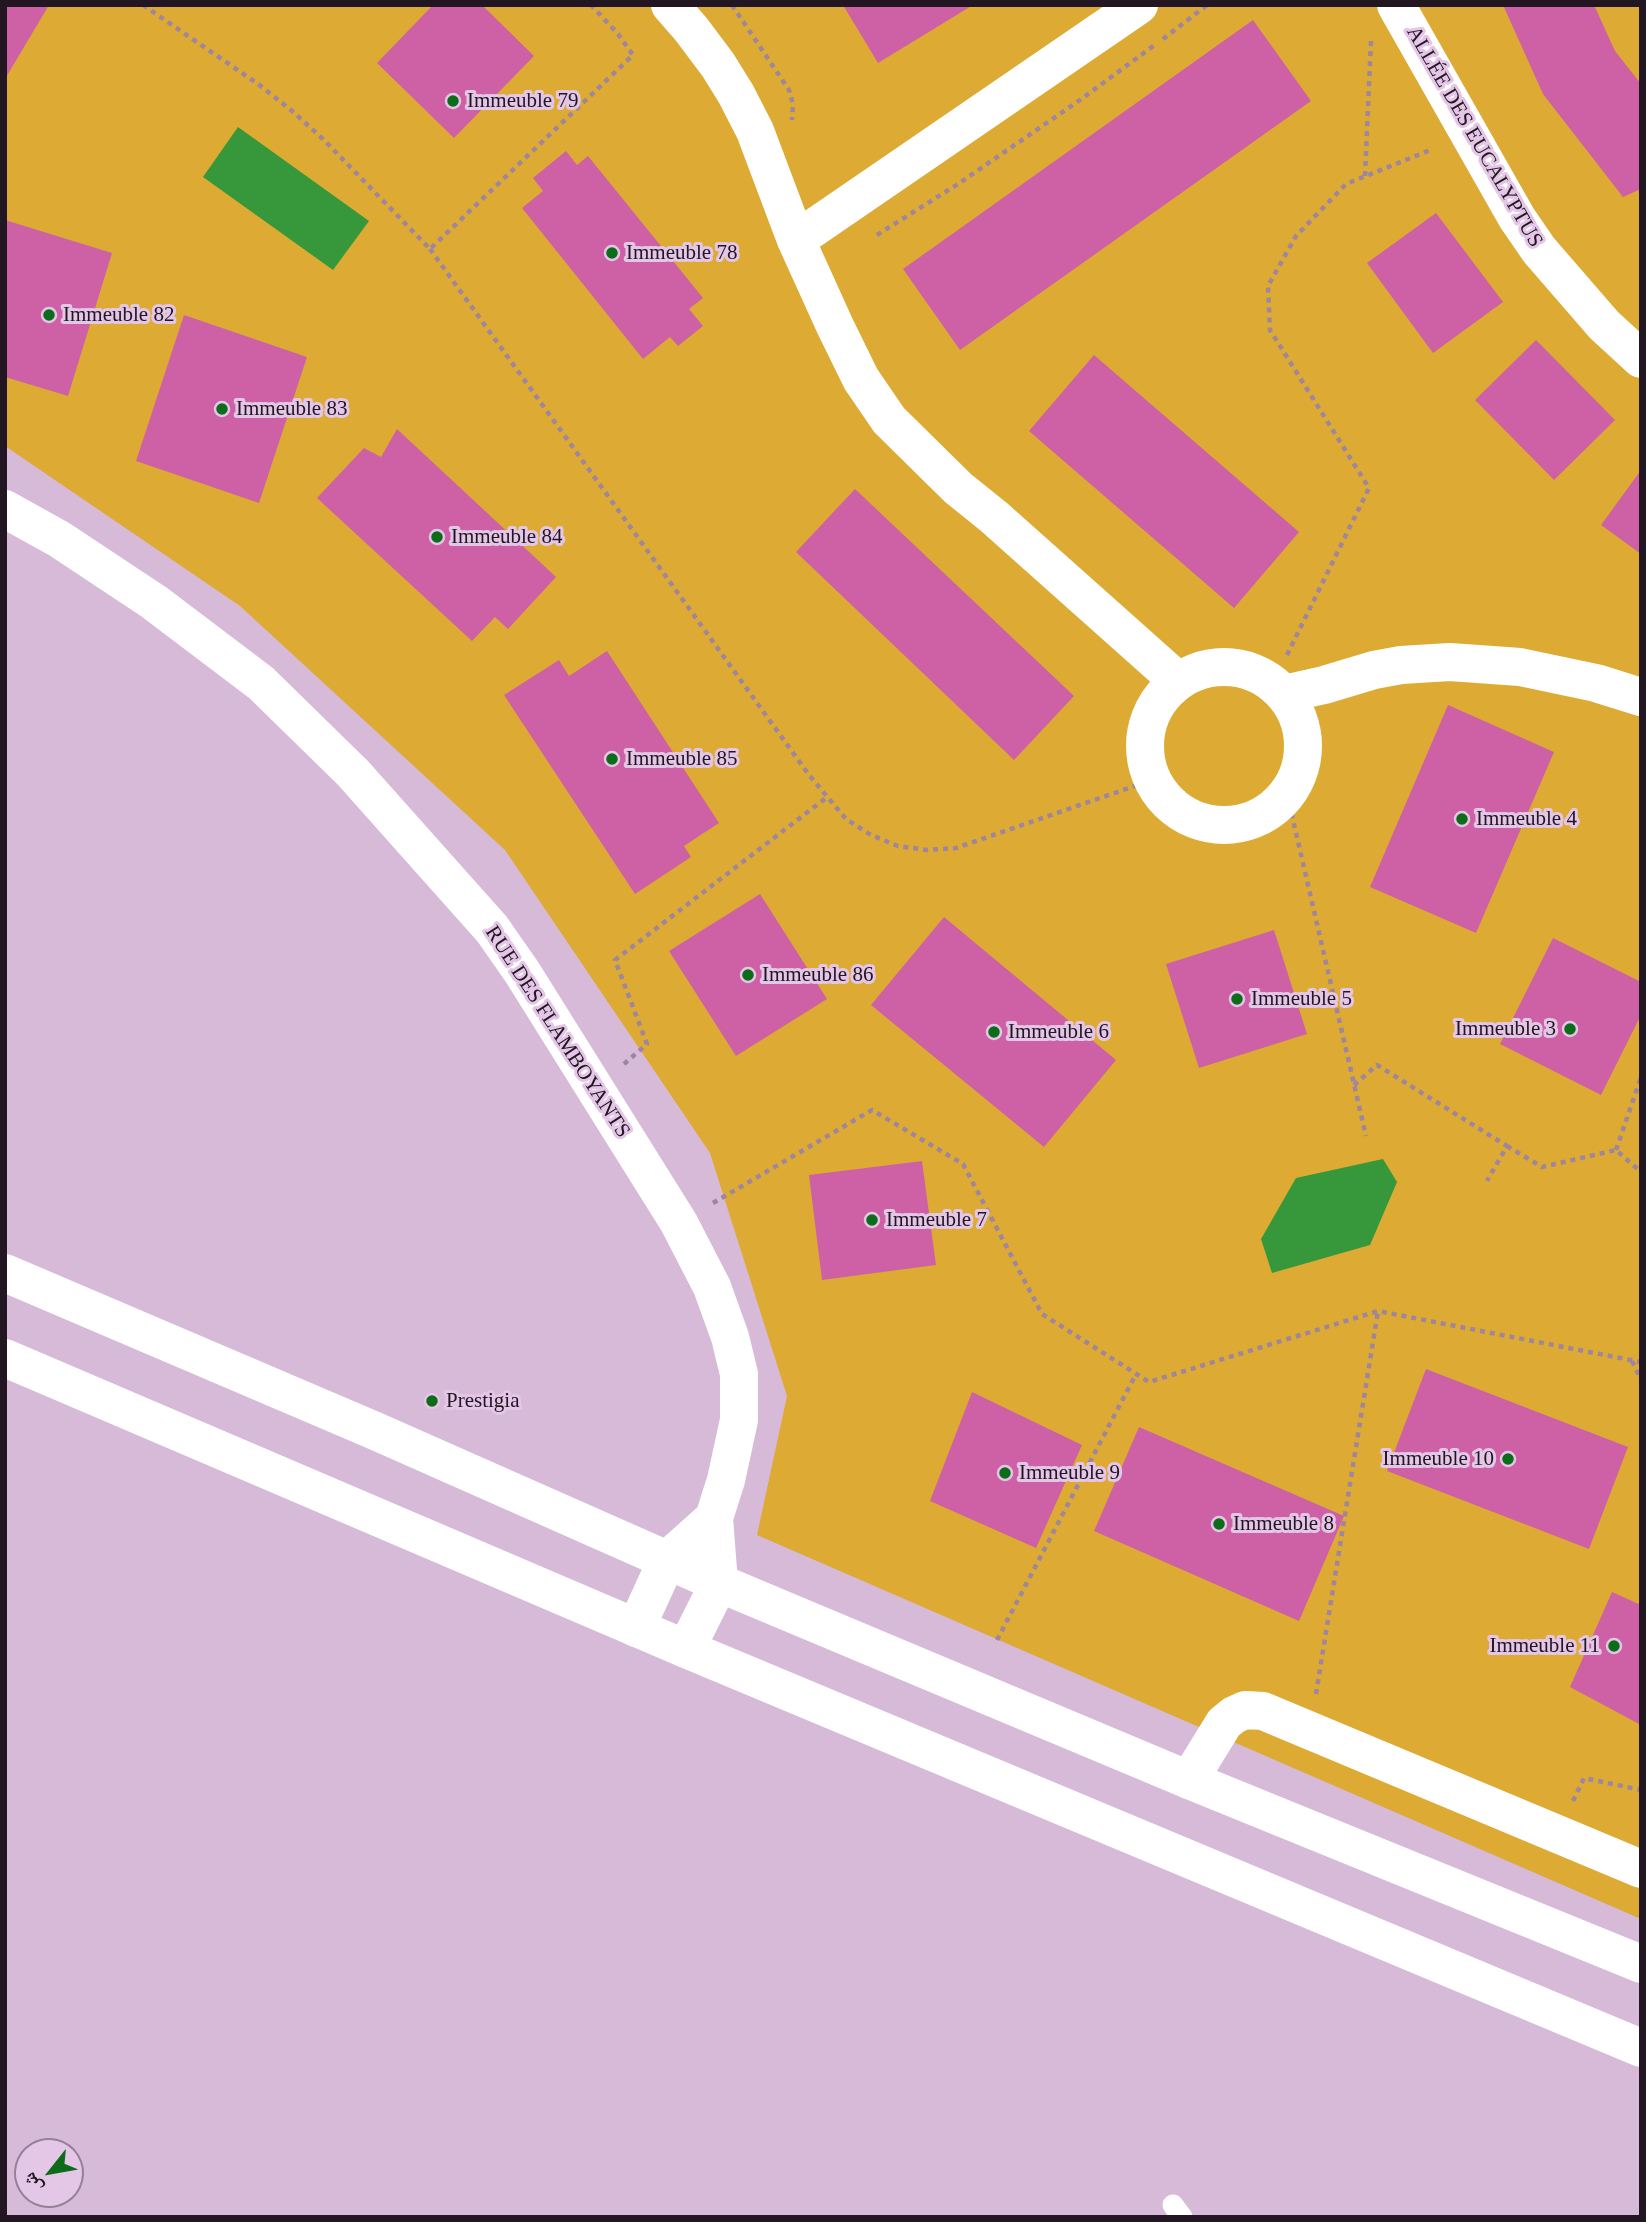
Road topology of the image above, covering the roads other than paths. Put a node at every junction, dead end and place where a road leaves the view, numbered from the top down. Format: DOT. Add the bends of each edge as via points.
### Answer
graph roads {
  1 [pos="670,5"];
  2 [pos="1139,5"];
  3 [pos="1396,5"];
  4 [pos="796,240"];
  5 [pos="1641,359"];
  6 [pos="5,509"];
  7 [pos="1178,681"];
  8 [pos="1279,689"];
  9 [pos="1641,697"];
  10 [pos="5,1273"];
  11 [pos="5,1358"];
  12 [pos="714,1518"];
  13 [pos="667,1560"];
  14 [pos="719,1583"];
  15 [pos="636,1628"];
  16 [pos="686,1649"];
  17 [pos="1189,1780"];
  18 [pos="1641,1869"];
  19 [pos="1641,1964"];
  20 [pos="1641,2048"];
  1 -- 4 [label="street" via="736,94 755,131"];
  2 -- 4 [label="street"];
  3 -- 5 [label="street, ALLÉE DES EUCALYPTUS" via="1539,250 1604,325"];
  4 -- 7 [label="street" via="861,379 889,421 958,488"];
  6 -- 12 [label="street, RUE DES FLAMBOYANTS" via="154,602 261,683 334,755 492,929 679,1223 712,1287 739,1374 739,1420"];
  7 -- 8 [label="street" via="1218,667 1247,670"];
  7 -- 8 [label="street" via="1157,703 1147,727 1145,754 1152,780 1168,802 1203,823 1216,825 1256,819 1279,804 1295,783 1303,744 1298,717"];
  8 -- 9 [label="street" via="1324,685 1401,665 1450,663 1520,667"];
  10 -- 13 [label="street"];
  11 -- 15 [label="street"];
  12 -- 13 [label="street"];
  12 -- 14 [label="street, RUE DES FLAMBOYANTS"];
  13 -- 14 [label="street"];
  13 -- 15 [label="street"];
  14 -- 16 [label="street"];
  14 -- 17 [label="street"];
  15 -- 16 [label="street"];
  16 -- 20 [label="street"];
  17 -- 18 [label="street" via="1224,1723 1245,1710 1262,1711"];
  17 -- 19 [label="street"];
}
